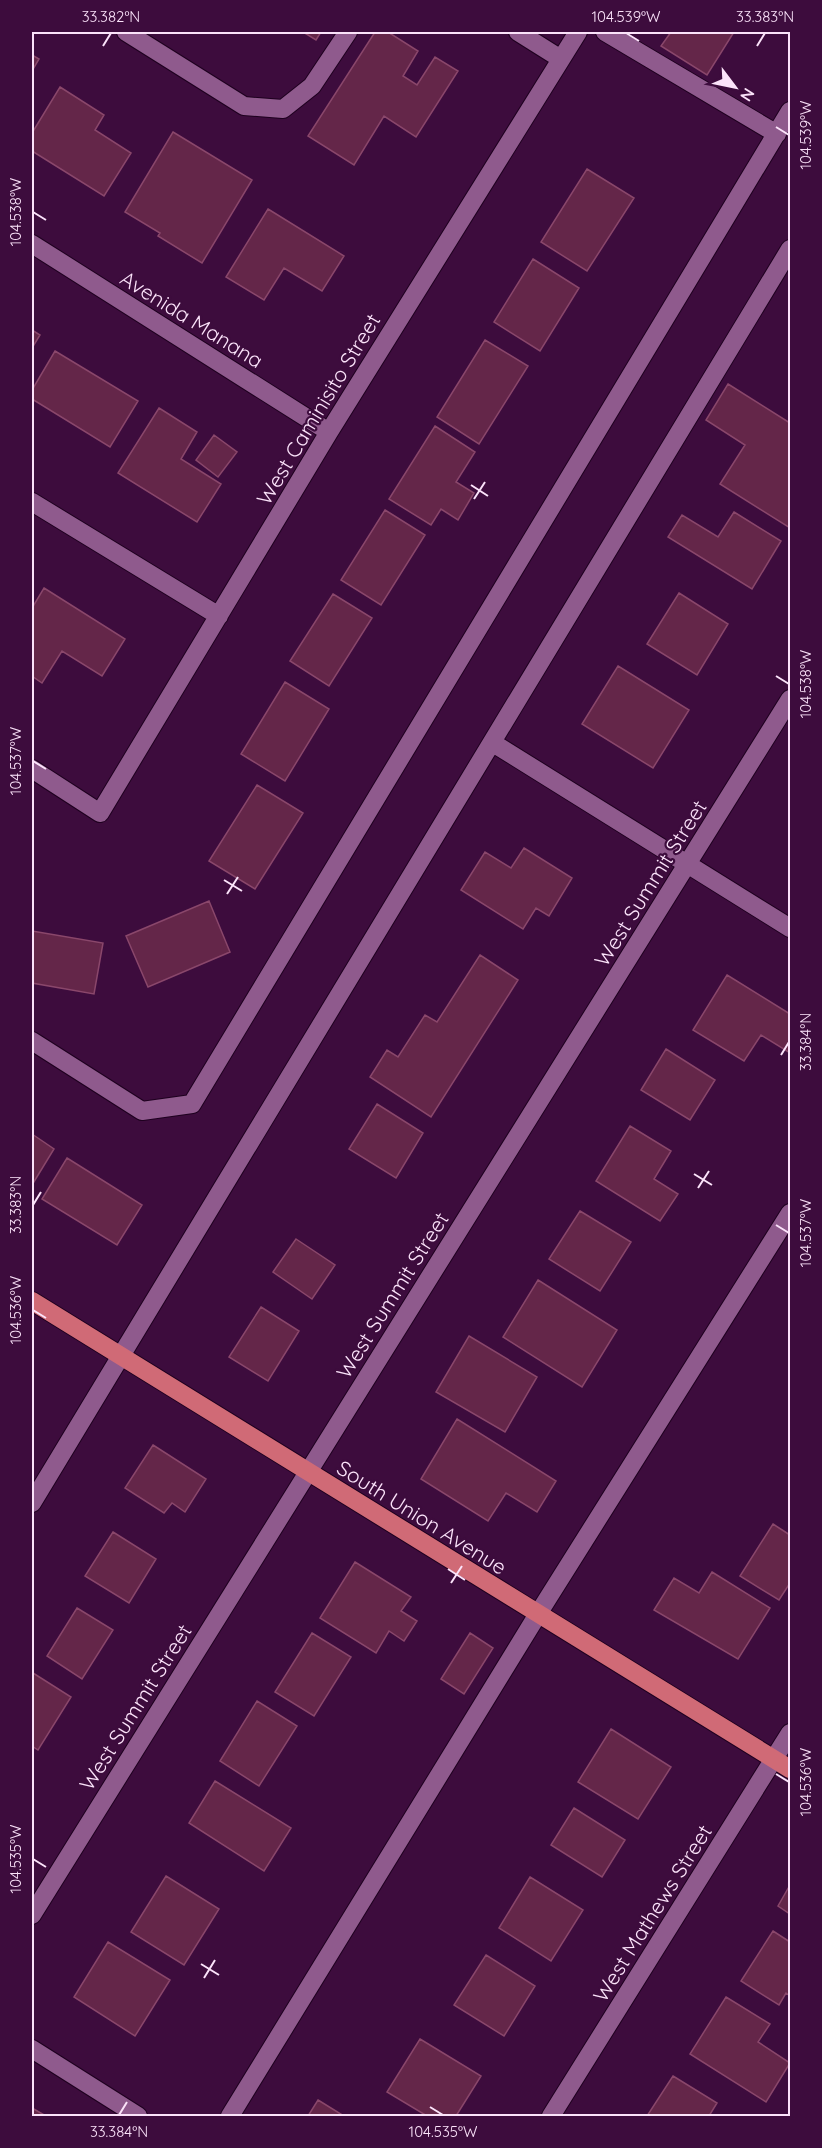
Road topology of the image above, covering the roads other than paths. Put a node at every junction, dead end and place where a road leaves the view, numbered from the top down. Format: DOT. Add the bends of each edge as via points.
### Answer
graph roads {
  1 [pos="126,32"];
  2 [pos="348,32"];
  3 [pos="518,32"];
  4 [pos="578,32"];
  5 [pos="605,32"];
  6 [pos="561,59"];
  7 [pos="790,111"];
  8 [pos="777,134"];
  9 [pos="32,244"];
  10 [pos="790,249"];
  11 [pos="329,432"];
  12 [pos="32,502"];
  13 [pos="219,616"];
  14 [pos="790,699"];
  15 [pos="493,742"];
  16 [pos="32,769"];
  17 [pos="688,864"];
  18 [pos="790,928"];
  19 [pos="32,1041"];
  20 [pos="790,1213"];
  21 [pos="32,1301"];
  22 [pos="120,1356"];
  23 [pos="308,1473"];
  24 [pos="32,1503"];
  25 [pos="538,1614"];
  26 [pos="790,1733"];
  27 [pos="774,1759"];
  28 [pos="790,1769"];
  29 [pos="32,1915"];
  30 [pos="32,2049"];
  31 [pos="138,2116"];
  32 [pos="230,2116"];
  33 [pos="551,2116"];
  1 -- 2 [label="street" via="244,106 283,109 312,86"];
  3 -- 6 [label="street"];
  4 -- 6 [label="street, West Caminisito Street"];
  5 -- 8 [label="street"];
  6 -- 11 [label="street, West Caminisito Street"];
  7 -- 8 [label="street"];
  8 -- 19 [label="street" via="192,1104 142,1112"];
  9 -- 11 [label="street, Avenida Manana"];
  10 -- 15 [label="street"];
  11 -- 13 [label="street, West Caminisito Street"];
  12 -- 13 [label="street"];
  13 -- 16 [label="street, West Caminisito Street" via="100,813"];
  14 -- 17 [label="street, West Summit Street"];
  15 -- 17 [label="street"];
  15 -- 22 [label="street"];
  17 -- 18 [label="street"];
  17 -- 23 [label="street, West Summit Street"];
  20 -- 25 [label="street"];
  21 -- 22 [label="main road, South Union Avenue"];
  22 -- 23 [label="main road, South Union Avenue"];
  22 -- 24 [label="street"];
  23 -- 25 [label="main road, South Union Avenue"];
  23 -- 29 [label="street, West Summit Street"];
  25 -- 27 [label="main road, South Union Avenue"];
  25 -- 32 [label="street"];
  26 -- 27 [label="street, West Mathews Street"];
  27 -- 28 [label="main road, South Union Avenue"];
  27 -- 33 [label="street, West Mathews Street"];
  30 -- 31 [label="street"];
}
